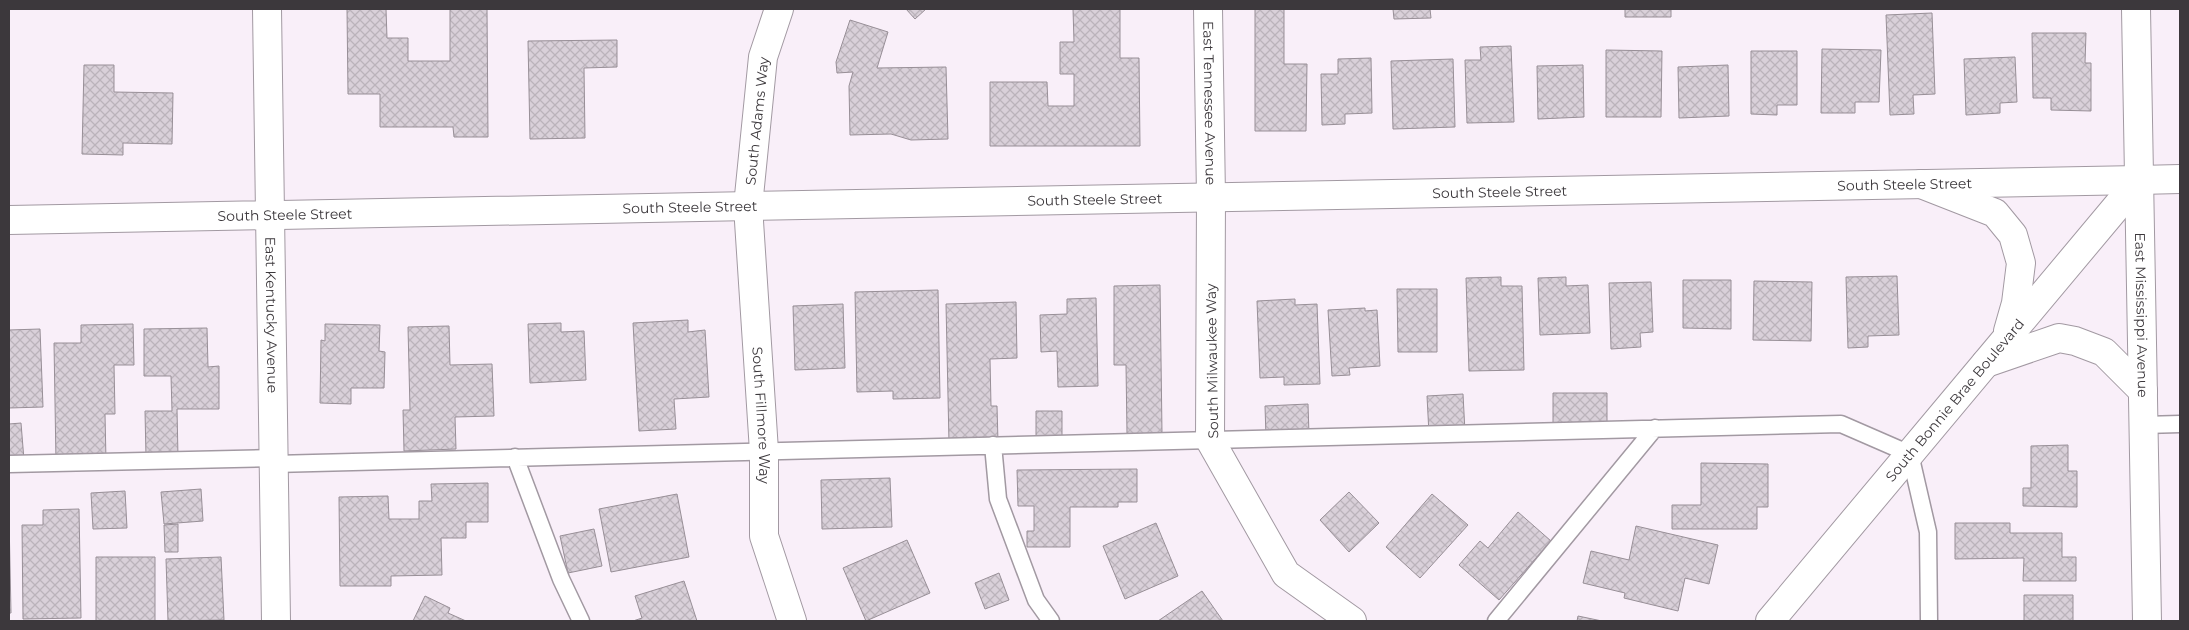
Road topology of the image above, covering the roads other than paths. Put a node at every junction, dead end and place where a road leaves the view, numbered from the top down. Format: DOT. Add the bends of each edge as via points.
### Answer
graph roads {
  1 [pos="268,9"];
  2 [pos="779,9"];
  3 [pos="1208,9"];
  4 [pos="2136,9"];
  5 [pos="2180,179"];
  6 [pos="2139,180"];
  7 [pos="1921,184"];
  8 [pos="1212,197"];
  9 [pos="748,206"];
  10 [pos="270,215"];
  11 [pos="9,220"];
  12 [pos="2005,340"];
  13 [pos="1986,363"];
  14 [pos="2143,391"];
  15 [pos="2180,424"];
  16 [pos="2144,425"];
  17 [pos="1655,428"];
  18 [pos="1210,440"];
  19 [pos="993,446"];
  20 [pos="764,451"];
  21 [pos="1910,454"];
  22 [pos="515,457"];
  23 [pos="273,461"];
  24 [pos="9,464"];
  25 [pos="276,621"];
  26 [pos="581,621"];
  27 [pos="792,621"];
  28 [pos="1051,621"];
  29 [pos="1352,621"];
  30 [pos="1496,621"];
  31 [pos="1770,621"];
  32 [pos="1930,621"];
  33 [pos="2147,621"];
  1 -- 10 [label="street, East Kentucky Avenue"];
  2 -- 9 [label="street, South Adams Way" via="762,57"];
  3 -- 8 [label="street, East Tennessee Avenue"];
  4 -- 6 [label="street, East Mississippi Avenue"];
  5 -- 6 [label="street, South Steele Street"];
  6 -- 7 [label="street, South Steele Street"];
  6 -- 12 [label="street, South Bonnie Brae Boulevard"];
  6 -- 14 [label="street, East Mississippi Avenue"];
  7 -- 8 [label="street, South Steele Street"];
  7 -- 12 [label="street" via="1995,213 2013,236 2021,263 2016,303"];
  8 -- 9 [label="street, South Steele Street"];
  8 -- 18 [label="street, South Milwaukee Way"];
  9 -- 10 [label="street, South Steele Street"];
  9 -- 20 [label="street, South Fillmore Way"];
  10 -- 11 [label="street, South Steele Street"];
  10 -- 23 [label="street, East Kentucky Avenue"];
  12 -- 13 [label="street, South Bonnie Brae Boulevard"];
  13 -- 14 [label="street" via="2059,338 2067,339 2104,352"];
  13 -- 21 [label="street, South Bonnie Brae Boulevard"];
  14 -- 16 [label="street, East Mississippi Avenue"];
  15 -- 16 [label="lane"];
  16 -- 33 [label="street, East Mississippi Avenue"];
  17 -- 18 [label="lane"];
  17 -- 21 [label="lane" via="1841,424"];
  17 -- 30 [label="lane"];
  18 -- 19 [label="lane"];
  18 -- 29 [label="street, South Milwaukee Way" via="1286,574"];
  19 -- 20 [label="lane"];
  19 -- 28 [label="lane" via="998,499 1036,600"];
  20 -- 22 [label="lane"];
  20 -- 27 [label="street, South Fillmore Way" via="764,536"];
  21 -- 31 [label="street, South Bonnie Brae Boulevard"];
  21 -- 32 [label="lane" via="1928,532"];
  22 -- 23 [label="lane"];
  22 -- 26 [label="lane" via="561,580"];
  23 -- 24 [label="lane"];
  23 -- 25 [label="street, East Kentucky Avenue"];
}
